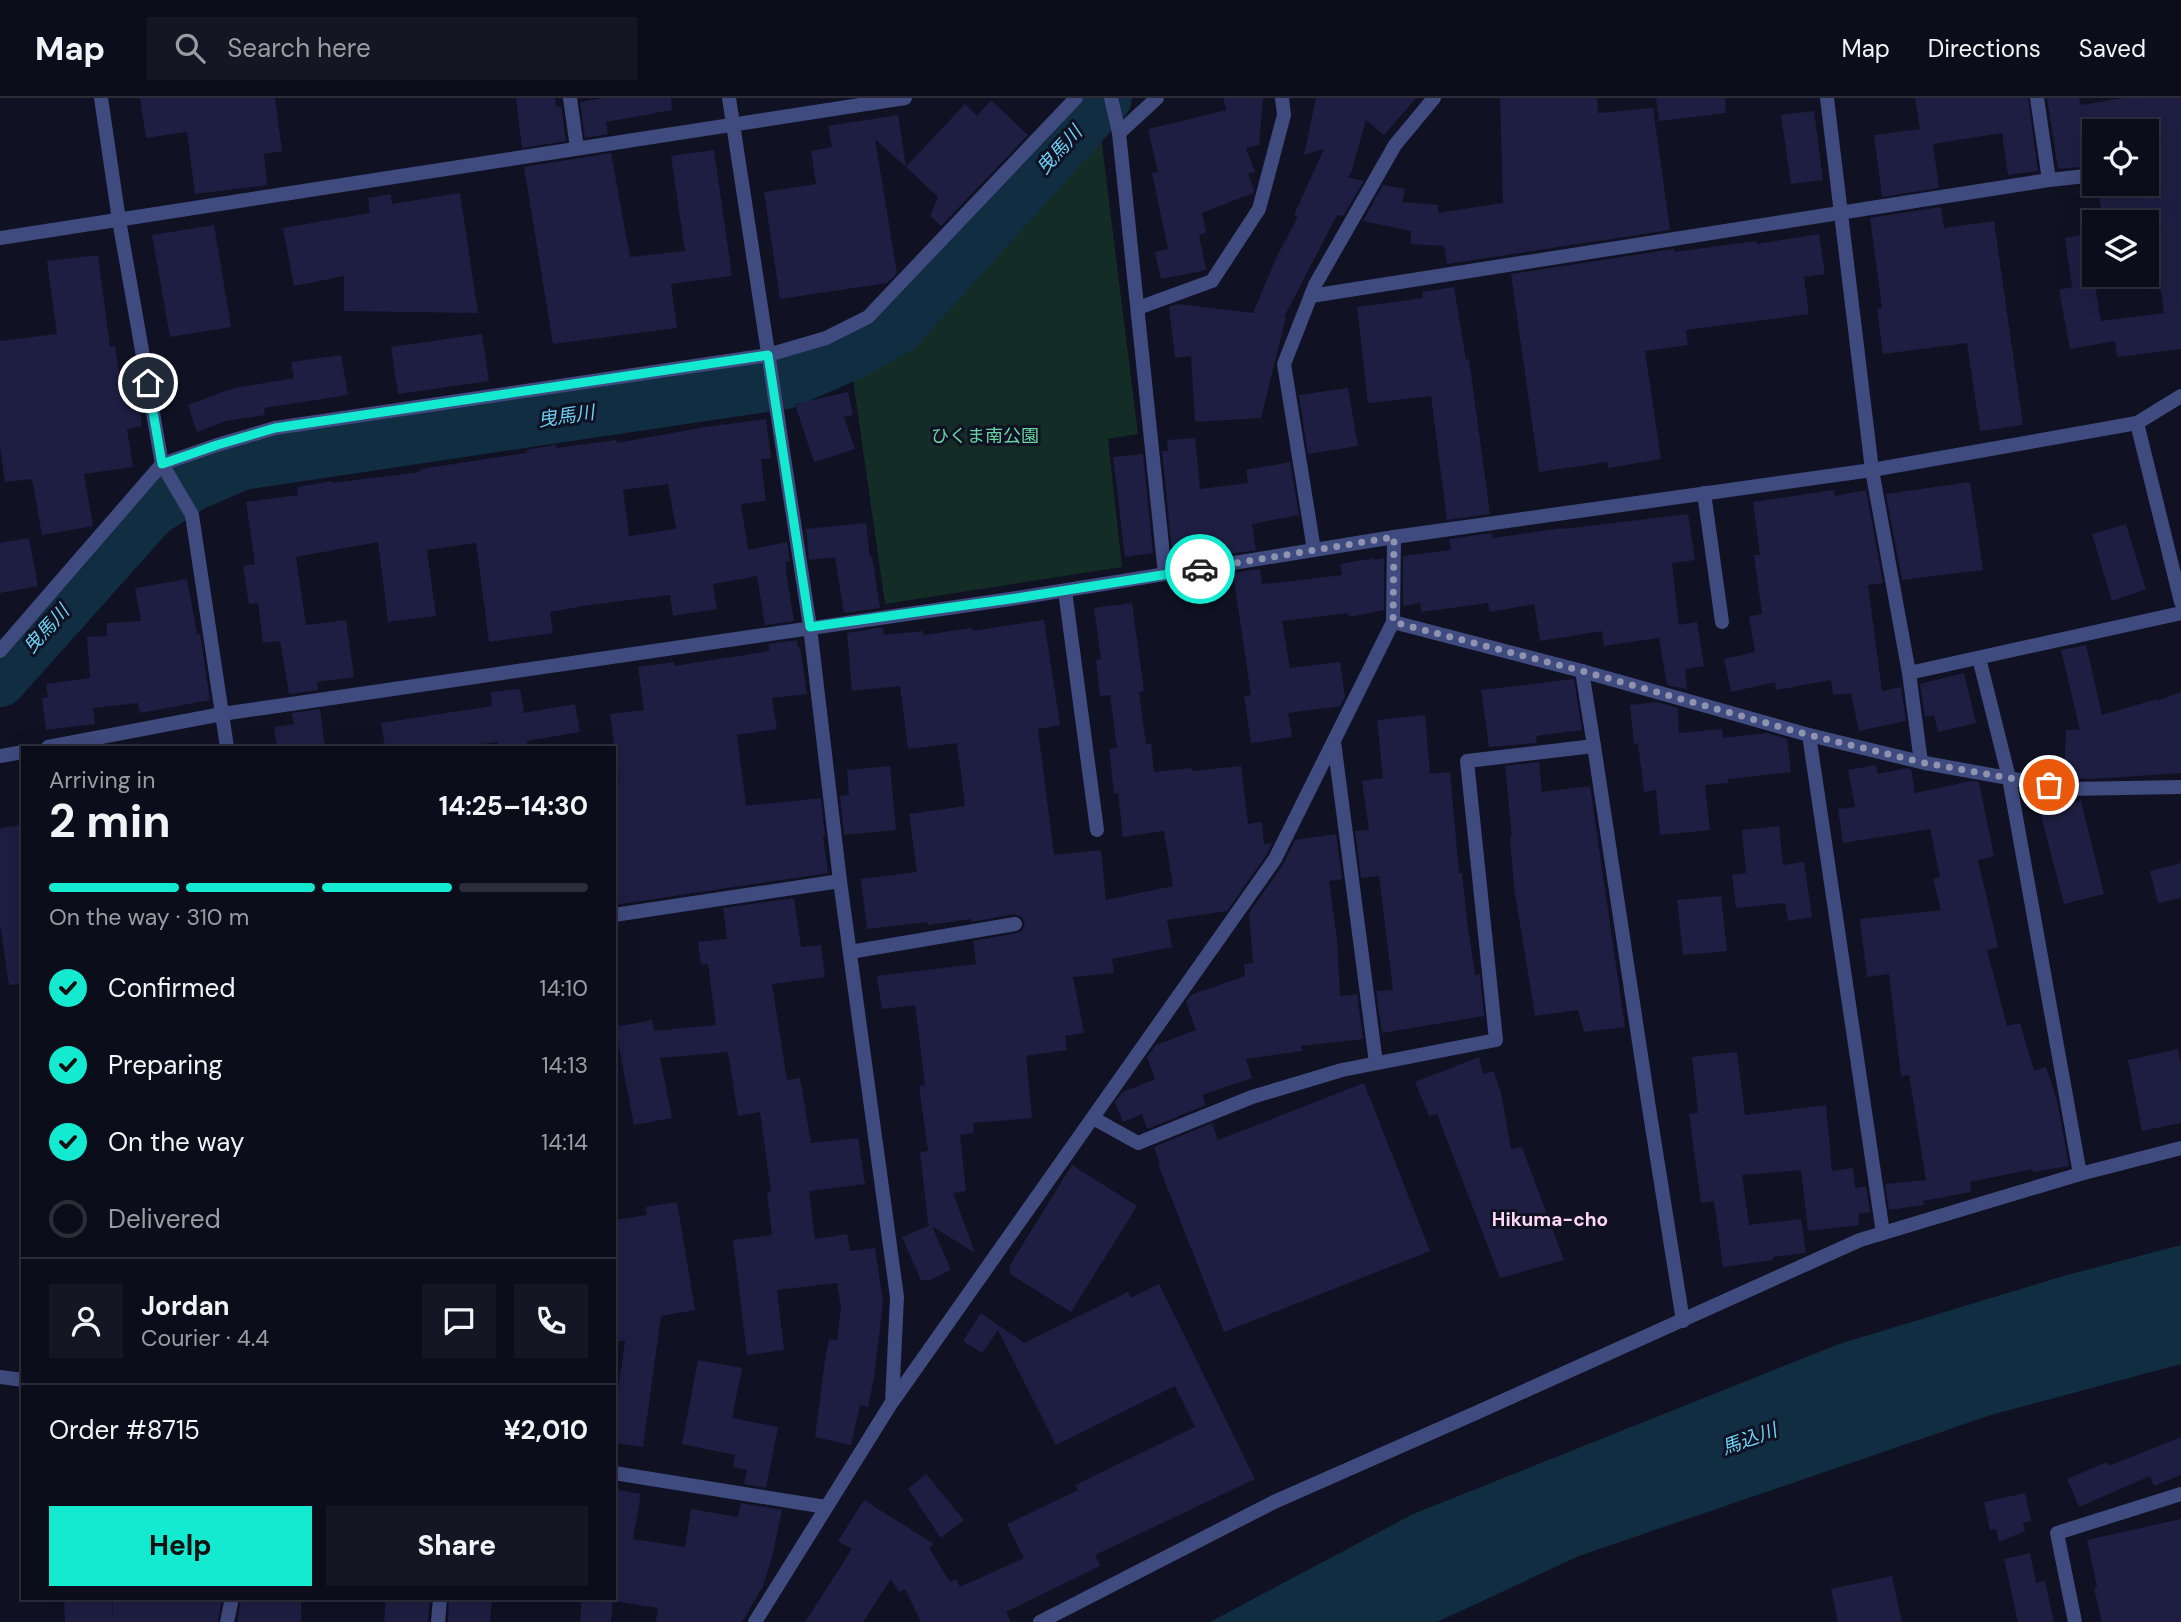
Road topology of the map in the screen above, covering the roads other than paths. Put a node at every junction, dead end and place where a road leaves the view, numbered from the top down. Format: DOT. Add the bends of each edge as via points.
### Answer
graph roads {
  1 [pos="101,98"];
  2 [pos="570,98"];
  3 [pos="729,98"];
  4 [pos="905,98"];
  5 [pos="1076,98"];
  6 [pos="1157,98"];
  7 [pos="1282,98"];
  8 [pos="1434,98"];
  9 [pos="1827,98"];
  10 [pos="2037,98"];
  11 [pos="1113,105"];
  12 [pos="733,124"];
  13 [pos="1119,133"];
  14 [pos="577,148"];
  15 [pos="2082,176"];
  16 [pos="2049,180"];
  17 [pos="1841,213"];
  18 [pos="119,220"];
  19 [pos="0,238"];
  20 [pos="1311,296"];
  21 [pos="1138,308"];
  22 [pos="768,361"];
  23 [pos="2181,396"];
  24 [pos="2137,423"];
  25 [pos="162,464"];
  26 [pos="1871,470"];
  27 [pos="1704,494"];
  28 [pos="1394,537"];
  29 [pos="1314,550"];
  30 [pos="1165,574"];
  31 [pos="1065,591"];
  32 [pos="2181,602"];
  33 [pos="2181,614"];
  34 [pos="1393,622"];
  35 [pos="1722,622"];
  36 [pos="810,627"];
  37 [pos="0,651"];
  38 [pos="1979,658"];
  39 [pos="1582,671"];
  40 [pos="1909,673"];
  41 [pos="222,714"];
  42 [pos="1809,735"];
  43 [pos="1334,741"];
  44 [pos="53,746"];
  45 [pos="227,746"];
  46 [pos="1594,746"];
  47 [pos="21,752"];
  48 [pos="0,757"];
  49 [pos="1921,762"];
  50 [pos="2009,778"];
  51 [pos="2181,788"];
  52 [pos="1097,830"];
  53 [pos="840,881"];
  54 [pos="616,915"];
  55 [pos="1015,924"];
  56 [pos="850,952"];
  57 [pos="1376,1063"];
  58 [pos="1093,1118"];
  59 [pos="2181,1148"];
  60 [pos="2080,1174"];
  61 [pos="1882,1233"];
  62 [pos="1683,1321"];
  63 [pos="0,1377"];
  64 [pos="21,1380"];
  65 [pos="892,1402"];
  66 [pos="616,1473"];
  67 [pos="2181,1494"];
  68 [pos="826,1507"];
  69 [pos="232,1600"];
  70 [pos="440,1600"];
  71 [pos="227,1622"];
  72 [pos="438,1622"];
  73 [pos="755,1622"];
  74 [pos="1040,1622"];
  75 [pos="2075,1622"];
  1 -- 18 [label="street"];
  2 -- 14 [label="street"];
  3 -- 12 [label="street"];
  4 -- 12 [label="street"];
  5 -- 22 [label="street" via="869,317"];
  6 -- 13 [label="street"];
  7 -- 21 [label="street" via="1283,115 1259,209 1212,281"];
  8 -- 20 [label="street" via="1395,145"];
  9 -- 17 [label="street"];
  10 -- 16 [label="street"];
  11 -- 13 [label="street"];
  12 -- 14 [label="street"];
  12 -- 22 [label="street"];
  13 -- 21 [label="street"];
  14 -- 18 [label="street"];
  15 -- 16 [label="street"];
  16 -- 17 [label="street"];
  17 -- 20 [label="street"];
  17 -- 26 [label="street"];
  18 -- 19 [label="street"];
  18 -- 25 [label="street"];
  20 -- 29 [label="street" via="1284,365"];
  21 -- 30 [label="street"];
  22 -- 25 [label="street" via="275,428"];
  22 -- 36 [label="street"];
  23 -- 24 [label="street"];
  24 -- 26 [label="street"];
  24 -- 32 [label="street"];
  25 -- 37 [label="street"];
  25 -- 41 [label="street" via="191,516"];
  26 -- 27 [label="street"];
  26 -- 40 [label="street"];
  27 -- 28 [label="street"];
  27 -- 35 [label="street"];
  28 -- 29 [label="street"];
  28 -- 34 [label="street"];
  29 -- 30 [label="street"];
  30 -- 31 [label="street"];
  31 -- 36 [label="street"];
  31 -- 52 [label="street"];
  33 -- 38 [label="street"];
  34 -- 39 [label="street"];
  34 -- 43 [label="street"];
  36 -- 41 [label="street"];
  36 -- 53 [label="street"];
  38 -- 40 [label="street"];
  38 -- 50 [label="street"];
  39 -- 42 [label="street"];
  39 -- 46 [label="street"];
  40 -- 49 [label="street"];
  41 -- 44 [label="street"];
  41 -- 45 [label="street"];
  42 -- 49 [label="street"];
  42 -- 61 [label="street"];
  43 -- 57 [label="street"];
  43 -- 58 [label="street" via="1275,859"];
  46 -- 57 [label="street" via="1467,761 1496,1040"];
  46 -- 62 [label="street"];
  47 -- 48 [label="street"];
  49 -- 50 [label="street"];
  50 -- 51 [label="street" via="2069,789"];
  50 -- 60 [label="street"];
  53 -- 54 [label="street"];
  53 -- 56 [label="street"];
  55 -- 56 [label="street"];
  56 -- 65 [label="street" via="897,1297"];
  57 -- 58 [label="street" via="1252,1097 1138,1143"];
  58 -- 65 [label="street"];
  59 -- 60 [label="street"];
  60 -- 61 [label="street"];
  61 -- 62 [label="street"];
  62 -- 74 [label="street" via="1273,1502"];
  63 -- 64 [label="street"];
  65 -- 68 [label="street"];
  66 -- 68 [label="street"];
  67 -- 75 [label="street" via="2057,1533"];
  68 -- 73 [label="street"];
  69 -- 71 [label="street"];
  70 -- 72 [label="street"];
}
